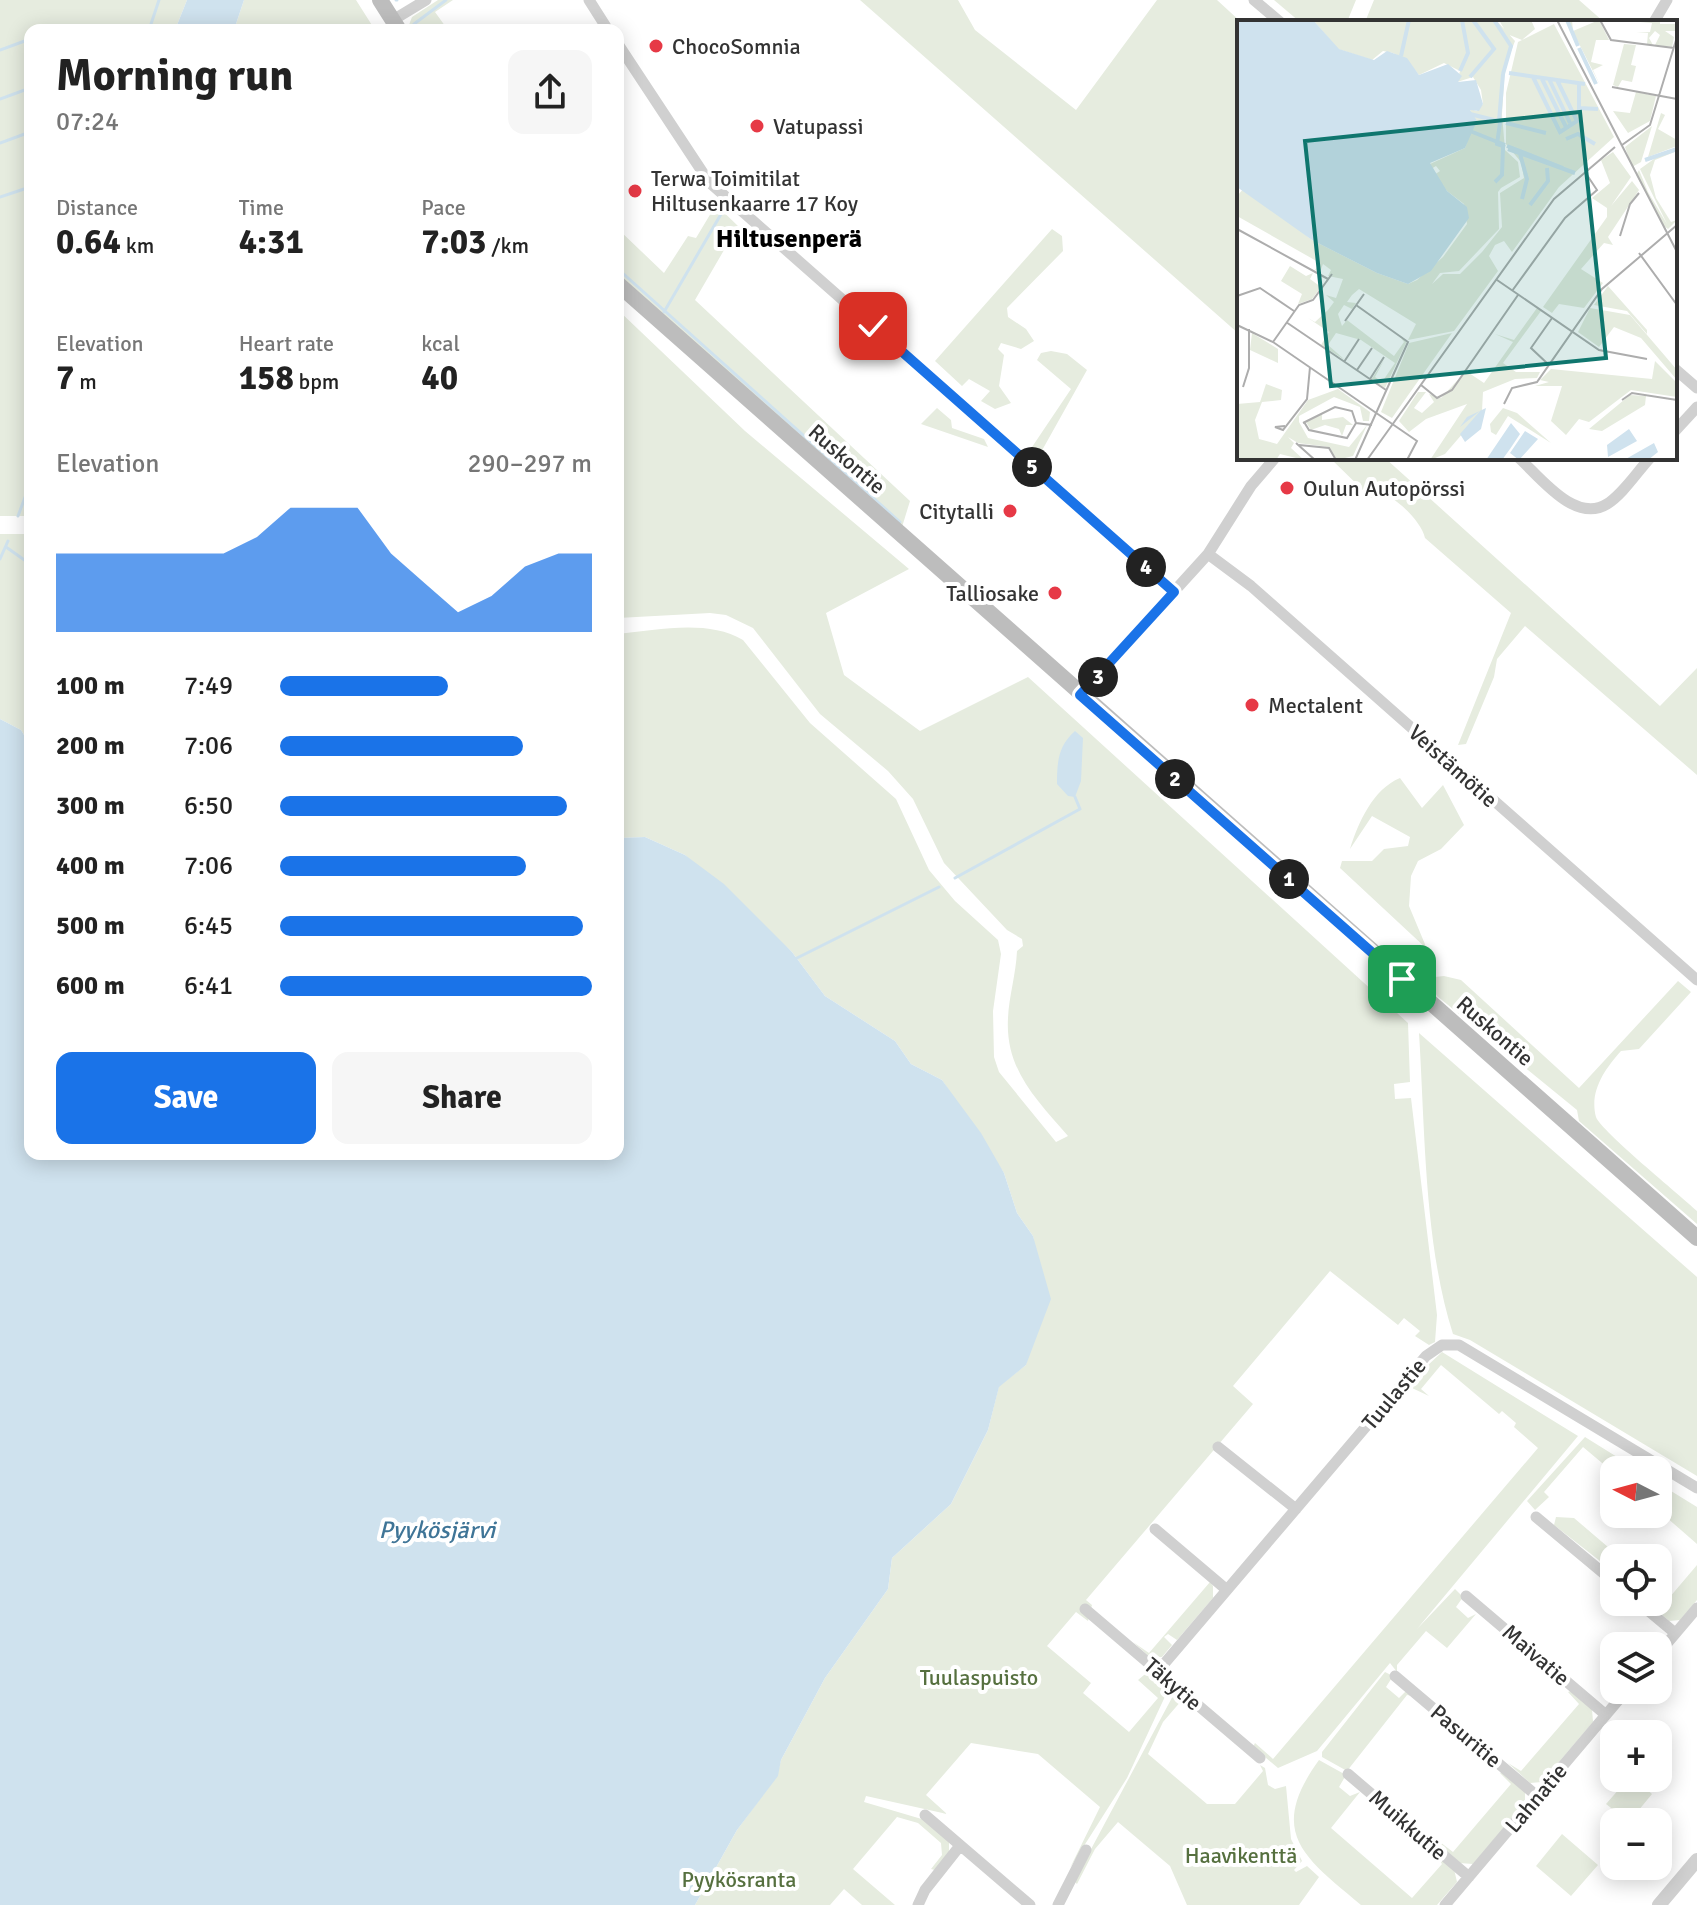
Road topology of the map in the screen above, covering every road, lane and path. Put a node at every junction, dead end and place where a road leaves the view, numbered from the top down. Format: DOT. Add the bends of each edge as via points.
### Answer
graph roads {
  1 [pos="380,0"];
  2 [pos="426,0"];
  3 [pos="589,0"];
  4 [pos="1254,0"];
  5 [pos="1667,0"];
  6 [pos="1278,20"];
  7 [pos="1655,20"];
  8 [pos="395,24"];
  9 [pos="397,24"];
  10 [pos="604,24"];
  11 [pos="624,53"];
  12 [pos="624,289"];
  13 [pos="1677,371"];
  14 [pos="1697,388"];
  15 [pos="1697,407"];
  16 [pos="1677,429"];
  17 [pos="1273,460"];
  18 [pos="1521,460"];
  19 [pos="1648,460"];
  20 [pos="1208,554"];
  21 [pos="1174,592"];
  22 [pos="1080,695"];
  23 [pos="1697,980"];
  24 [pos="1697,1238"];
  25 [pos="1218,1447"];
  26 [pos="1697,1488"];
  27 [pos="1296,1509"];
  28 [pos="1536,1517"];
  29 [pos="1155,1529"];
  30 [pos="1600,1570"];
  31 [pos="1227,1590"];
  32 [pos="1466,1596"];
  33 [pos="1697,1608"];
  34 [pos="1085,1609"];
  35 [pos="1655,1616"];
  36 [pos="1675,1633"];
  37 [pos="1672,1637"];
  38 [pos="1158,1671"];
  39 [pos="1395,1676"];
  40 [pos="1615,1704"];
  41 [pos="1606,1715"];
  42 [pos="1260,1758"];
  43 [pos="1348,1774"];
  44 [pos="1537,1796"];
  45 [pos="925,1815"];
  46 [pos="959,1847"];
  47 [pos="1086,1850"];
  48 [pos="1697,1860"];
  49 [pos="1469,1877"];
  50 [pos="918,1905"];
  51 [pos="1030,1905"];
  52 [pos="1058,1905"];
  53 [pos="1445,1905"];
  54 [pos="1659,1905"];
  1 -- 8 [label="main road"];
  2 -- 9 [label="street"];
  3 -- 10 [label="street"];
  4 -- 6 [label="street"];
  5 -- 7 [label="street"];
  11 -- 21 [label="street" via="709,182"];
  12 -- 22 [label="main road, Ruskontie"];
  13 -- 14 [label="street"];
  15 -- 16 [label="street"];
  17 -- 20 [label="street"];
  18 -- 19 [label="street" via="1574,508 1597,509"];
  20 -- 21 [label="street"];
  20 -- 23 [label="street, Veistämötie" via="1251,586"];
  21 -- 22 [label="street"];
  22 -- 24 [label="main road, Ruskontie"];
  25 -- 27 [label="street"];
  26 -- 27 [label="street, Tuulastie" via="1448,1343 1426,1356"];
  27 -- 31 [label="street, Tuulastie"];
  28 -- 30 [label="street"];
  29 -- 31 [label="street"];
  31 -- 38 [label="street, Tuulastie"];
  32 -- 41 [label="street, Maivatie"];
  33 -- 36 [label="street"];
  34 -- 38 [label="street, Täkytie"];
  35 -- 36 [label="street"];
  36 -- 37 [label="street"];
  38 -- 42 [label="street, Täkytie"];
  39 -- 44 [label="street, Pasuritie"];
  40 -- 41 [label="street, Lahnatie"];
  41 -- 44 [label="street, Lahnatie"];
  43 -- 49 [label="street, Muikkutie"];
  44 -- 49 [label="street, Lahnatie"];
  45 -- 46 [label="street"];
  46 -- 50 [label="street"];
  46 -- 51 [label="street"];
  47 -- 52 [label="street"];
  48 -- 54 [label="street"];
  49 -- 53 [label="street, Lahnatie"];
}
